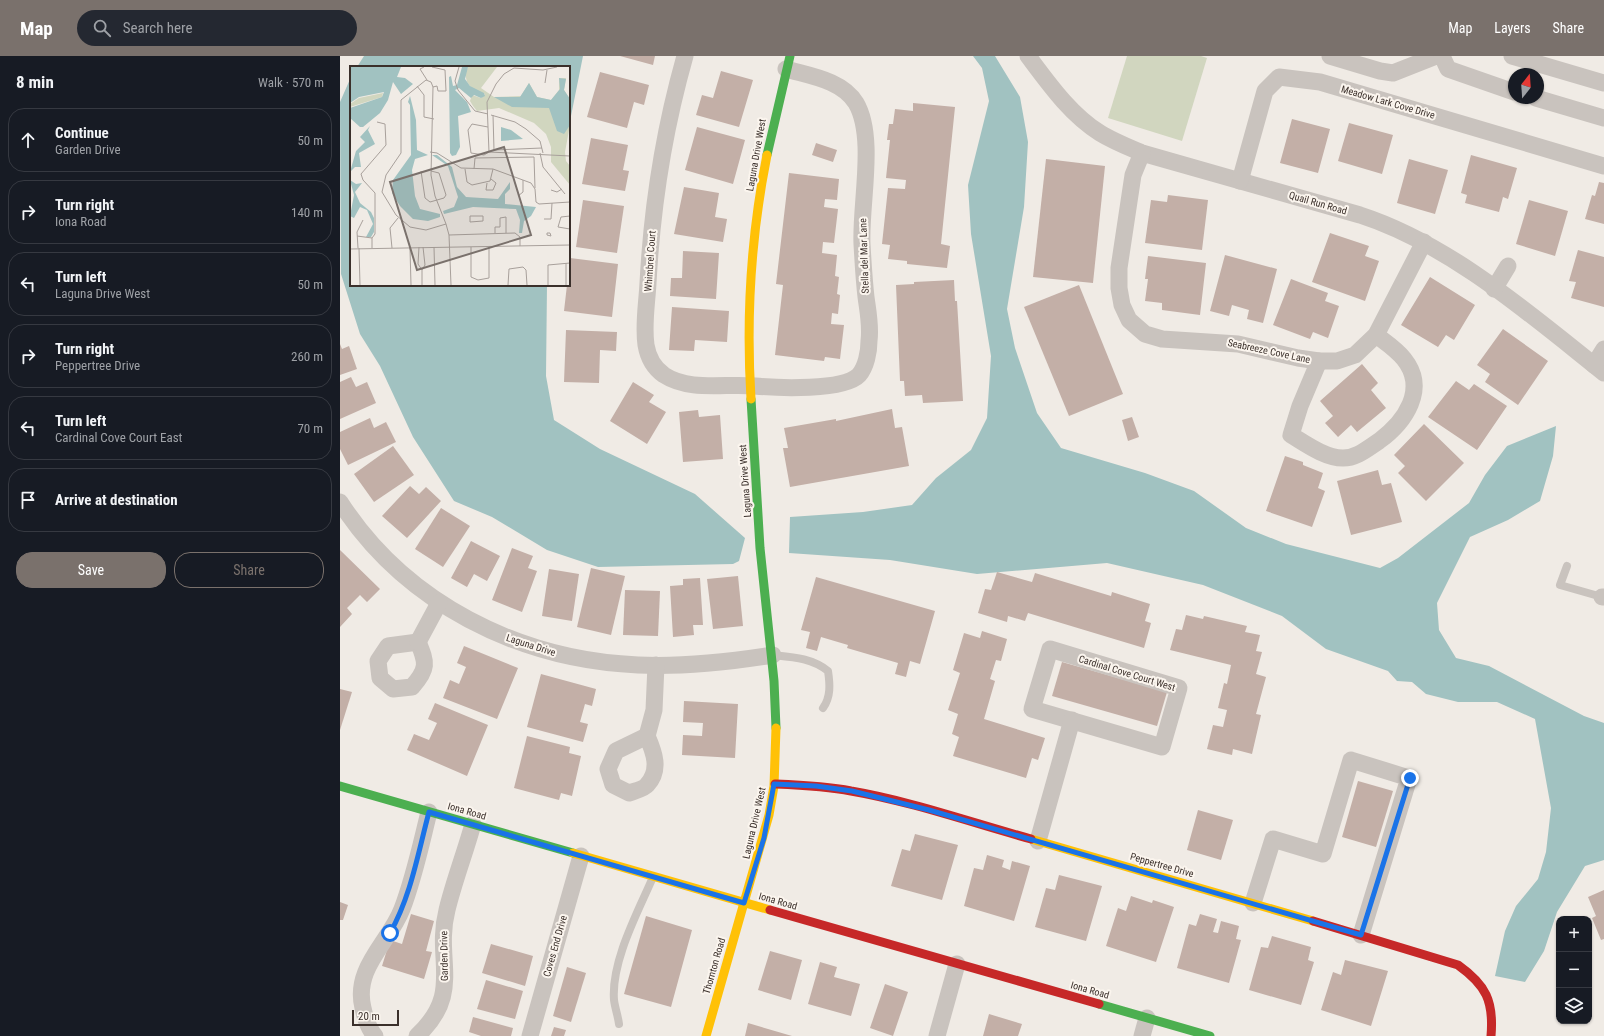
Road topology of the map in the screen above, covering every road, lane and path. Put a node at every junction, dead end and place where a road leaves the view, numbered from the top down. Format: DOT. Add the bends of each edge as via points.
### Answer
graph roads {
  1 [pos="685,56"];
  2 [pos="1028,56"];
  3 [pos="1330,56"];
  4 [pos="1436,56"];
  5 [pos="1442,56"];
  6 [pos="1512,56"];
  7 [pos="788,62"];
  8 [pos="1604,83"];
  9 [pos="1508,90"];
  10 [pos="1544,100"];
  11 [pos="1604,118"];
  12 [pos="1142,153"];
  13 [pos="1604,166"];
  14 [pos="1240,181"];
  15 [pos="1424,242"];
  16 [pos="1508,266"];
  17 [pos="1494,289"];
  18 [pos="1376,335"];
  19 [pos="1604,349"];
  20 [pos="1319,362"];
  21 [pos="1599,369"];
  22 [pos="749,385"];
  23 [pos="340,502"];
  24 [pos="1567,566"];
  25 [pos="1603,597"];
  26 [pos="439,603"];
  27 [pos="418,642"];
  28 [pos="773,655"];
  29 [pos="656,665"];
  30 [pos="823,708"];
  31 [pos="1072,720"];
  32 [pos="647,736"];
  33 [pos="774,784"];
  34 [pos="340,786"];
  35 [pos="429,812"];
  36 [pos="473,824"];
  37 [pos="1038,841"];
  38 [pos="581,856"];
  39 [pos="654,877"];
  40 [pos="744,903"];
  41 [pos="1253,903"];
  42 [pos="1361,935"];
  43 [pos="957,964"];
  44 [pos="1147,1018"];
  45 [pos="619,1024"];
  46 [pos="375,1036"];
  47 [pos="417,1036"];
  48 [pos="530,1036"];
  49 [pos="706,1036"];
  50 [pos="937,1036"];
  51 [pos="1142,1036"];
  52 [pos="1210,1036"];
  53 [pos="1491,1036"];
  1 -- 22 [label="street, Whimbrel Court" via="662,150 653,210 648,268 646,346 651,362 663,375 678,382 710,386"];
  2 -- 12 [label="street, Quail Run Road" via="1069,107 1086,122 1117,142"];
  3 -- 4 [label="street" via="1393,73"];
  5 -- 9 [label="street" via="1448,69"];
  6 -- 8 [label="street"];
  7 -- 22 [label="street, Laguna Drive West" via="765,162 755,226 750,293"];
  7 -- 22 [label="street, Stella del Mar Lane" via="838,85 856,103 861,117 866,158 862,241 870,322 869,342 867,358 860,374 852,380 840,384 779,388"];
  10 -- 11 [label="street"];
  12 -- 14 [label="street, Quail Run Road"];
  12 -- 20 [label="street, Seabreeze Cove Lane" via="1133,175 1119,268 1118,288 1129,320 1145,334 1162,339 1238,344"];
  13 -- 14 [label="street, Meadow Lark Cove Drive" via="1320,82 1279,77 1265,91"];
  14 -- 15 [label="street, Quail Run Road" via="1378,221"];
  15 -- 17 [label="street, Quail Run Road"];
  15 -- 18 [label="street, Seabreeze Cove Lane"];
  16 -- 17 [label="street"];
  17 -- 21 [label="street, Quail Run Road"];
  18 -- 20 [label="street, Seabreeze Cove Lane" via="1356,356"];
  18 -- 20 [label="street" via="1404,360 1413,378 1413,397 1406,414 1392,431 1361,453 1344,458 1324,453 1291,435"];
  19 -- 21 [label="street"];
  22 -- 28 [label="street, Laguna Drive West" via="763,577"];
  23 -- 26 [label="street, Laguna Drive" via="360,531 382,556"];
  24 -- 25 [label="lane" via="1560,585"];
  26 -- 27 [label="street"];
  26 -- 29 [label="street, Laguna Drive" via="476,624 531,647 587,660 637,666"];
  28 -- 29 [label="street, Laguna Drive" via="734,661"];
  28 -- 30 [label="lane" via="801,657 820,664 828,671 830,685"];
  28 -- 33 [label="street, Laguna Drive West" via="776,721"];
  29 -- 32 [label="street" via="654,710"];
  31 -- 31 [label="street, Cardinal Cove Court West" via="1162,747 1179,688 1050,649 1032,709"];
  31 -- 37 [label="street"];
  33 -- 37 [label="street, Peppertree Drive" via="852,791"];
  33 -- 40 [label="street, Laguna Drive West" via="764,838"];
  34 -- 35 [label="street, Iona Road"];
  35 -- 36 [label="street, Iona Road"];
  35 -- 46 [label="street" via="399,917 368,965 362,981 361,1001 364,1014"];
  36 -- 38 [label="street, Iona Road"];
  36 -- 47 [label="street, Garden Drive" via="447,909 443,931 445,989 438,1010 429,1025"];
  37 -- 41 [label="street, Peppertree Drive"];
  38 -- 39 [label="street, Iona Road"];
  38 -- 48 [label="street, Coves End Drive"];
  39 -- 40 [label="street, Iona Road"];
  39 -- 45 [label="lane" via="624,947 616,974 614,1000"];
  40 -- 43 [label="street, Iona Road"];
  40 -- 49 [label="street, Thornton Road"];
  41 -- 42 [label="street, Peppertree Drive"];
  41 -- 42 [label="street" via="1273,838 1323,854 1351,760 1402,775 1410,778"];
  42 -- 53 [label="street, Peppertree Drive" via="1458,965 1474,976 1487,992 1493,1018"];
  43 -- 44 [label="street, Iona Road"];
  43 -- 50 [label="street"];
  44 -- 51 [label="street"];
  44 -- 52 [label="street, Iona Road"];
}
